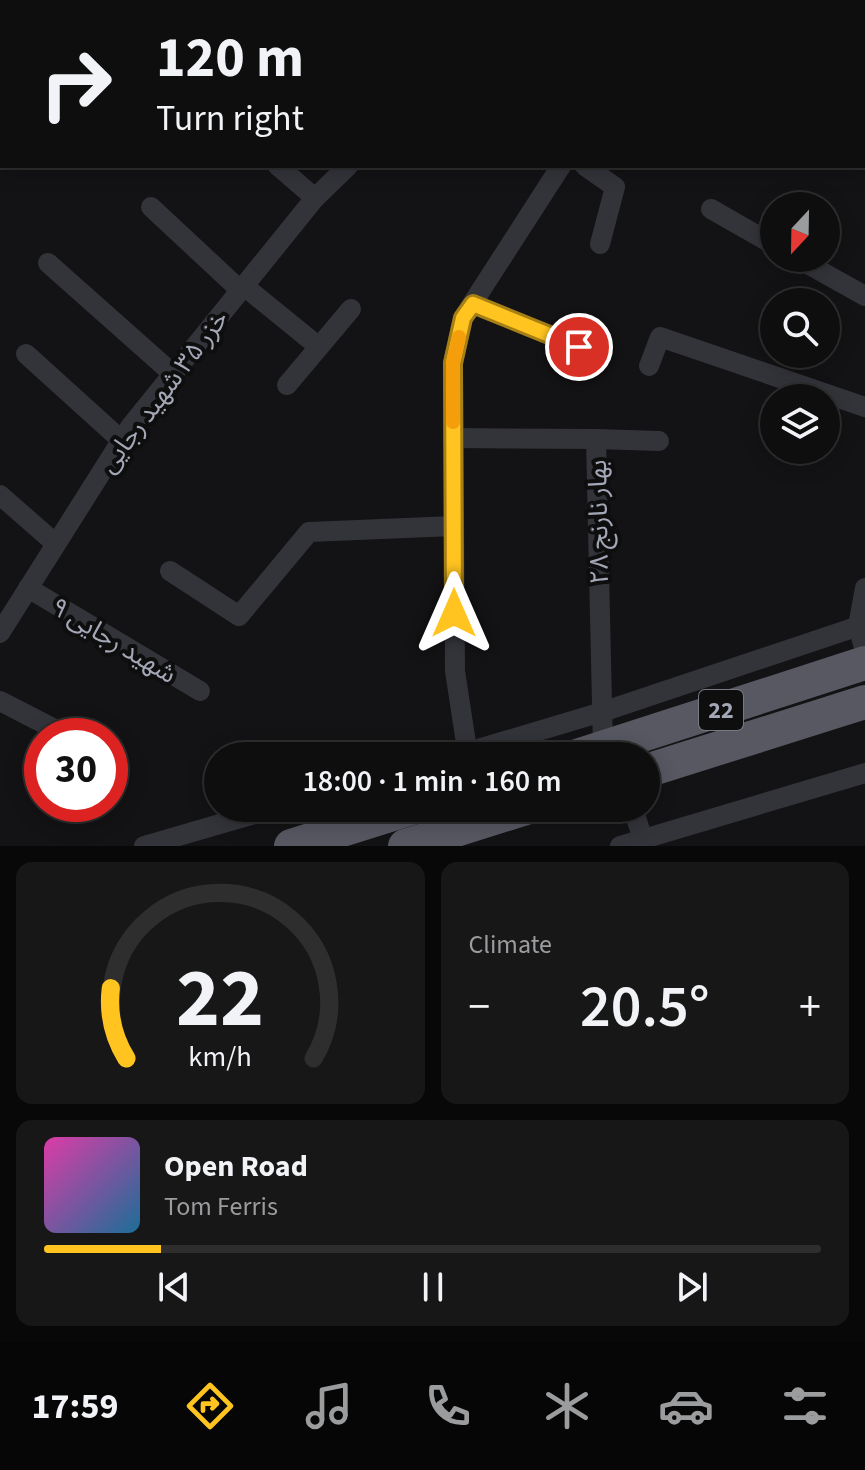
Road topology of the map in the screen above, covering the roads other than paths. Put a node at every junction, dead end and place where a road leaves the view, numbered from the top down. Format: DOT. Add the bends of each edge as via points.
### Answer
graph roads {
  1 [pos="280,168"];
  2 [pos="346,168"];
  3 [pos="560,168"];
  4 [pos="588,168"];
  5 [pos="315,198"];
  6 [pos="151,207"];
  7 [pos="711,209"];
  8 [pos="760,237"];
  9 [pos="600,244"];
  10 [pos="48,263"];
  11 [pos="822,272"];
  12 [pos="242,288"];
  13 [pos="865,296"];
  14 [pos="473,304"];
  15 [pos="351,309"];
  16 [pos="319,347"];
  17 [pos="579,347"];
  18 [pos="26,354"];
  19 [pos="649,366"];
  20 [pos="173,374"];
  21 [pos="287,385"];
  22 [pos="865,407"];
  23 [pos="453,438"];
  24 [pos="596,439"];
  25 [pos="121,440"];
  26 [pos="659,441"];
  27 [pos="0,495"];
  28 [pos="454,526"];
  29 [pos="56,544"];
  30 [pos="170,571"];
  31 [pos="28,588"];
  32 [pos="865,588"];
  33 [pos="6,607"];
  34 [pos="862,625"];
  35 [pos="0,633"];
  36 [pos="865,651"];
  37 [pos="865,663"];
  38 [pos="200,691"];
  39 [pos="0,701"];
  40 [pos="865,702"];
  41 [pos="602,712"];
  42 [pos="33,718"];
  43 [pos="462,742"];
  44 [pos="505,742"];
  45 [pos="593,742"];
  46 [pos="621,742"];
  47 [pos="660,767"];
  48 [pos="865,773"];
  49 [pos="227,822"];
  50 [pos="367,822"];
  51 [pos="481,822"];
  52 [pos="638,822"];
  53 [pos="644,842"];
  54 [pos="144,846"];
  55 [pos="291,846"];
  56 [pos="405,846"];
  57 [pos="620,846"];
  1 -- 5 [label="street"];
  2 -- 5 [label="street, خزر ۳۵ شهید رجایی"];
  3 -- 14 [label="street"];
  4 -- 9 [label="street" via="615,187"];
  5 -- 12 [label="street, خزر ۳۵ شهید رجایی"];
  6 -- 12 [label="street"];
  7 -- 8 [label="street"];
  10 -- 20 [label="street"];
  11 -- 13 [label="street"];
  12 -- 16 [label="street"];
  12 -- 20 [label="street, خزر ۳۵ شهید رجایی"];
  14 -- 17 [label="street"];
  14 -- 23 [label="street" via="463,318 453,363"];
  15 -- 16 [label="street"];
  16 -- 21 [label="street"];
  18 -- 25 [label="street"];
  19 -- 22 [label="street" via="660,337"];
  20 -- 25 [label="street, خزر ۳۵ شهید رجایی"];
  23 -- 24 [label="street, بهار نارنج ۲۸"];
  23 -- 28 [label="street"];
  24 -- 26 [label="street"];
  24 -- 41 [label="street, بهار نارنج ۲۸"];
  25 -- 29 [label="street, خزر ۳۵ شهید رجایی"];
  27 -- 29 [label="street"];
  28 -- 30 [label="street" via="309,532 239,616"];
  28 -- 43 [label="street" via="455,671"];
  29 -- 31 [label="street, خزر ۳۵ شهید رجایی"];
  31 -- 33 [label="street, خزر ۳۵ شهید رجایی"];
  31 -- 38 [label="street, شهید رجایی ۹"];
  32 -- 34 [label="street"];
  33 -- 35 [label="street, خزر ۳۵ شهید رجایی"];
  34 -- 36 [label="street"];
  34 -- 41 [label="street"];
  37 -- 46 [label="highway, 22"];
  39 -- 42 [label="street"];
  40 -- 47 [label="highway, 22"];
  41 -- 44 [label="street"];
  41 -- 45 [label="street, بهار نارنج ۲۸"];
  48 -- 53 [label="street"];
  49 -- 54 [label="street"];
  50 -- 55 [label="highway"];
  51 -- 56 [label="highway"];
  52 -- 53 [label="street"];
  53 -- 57 [label="street"];
}
